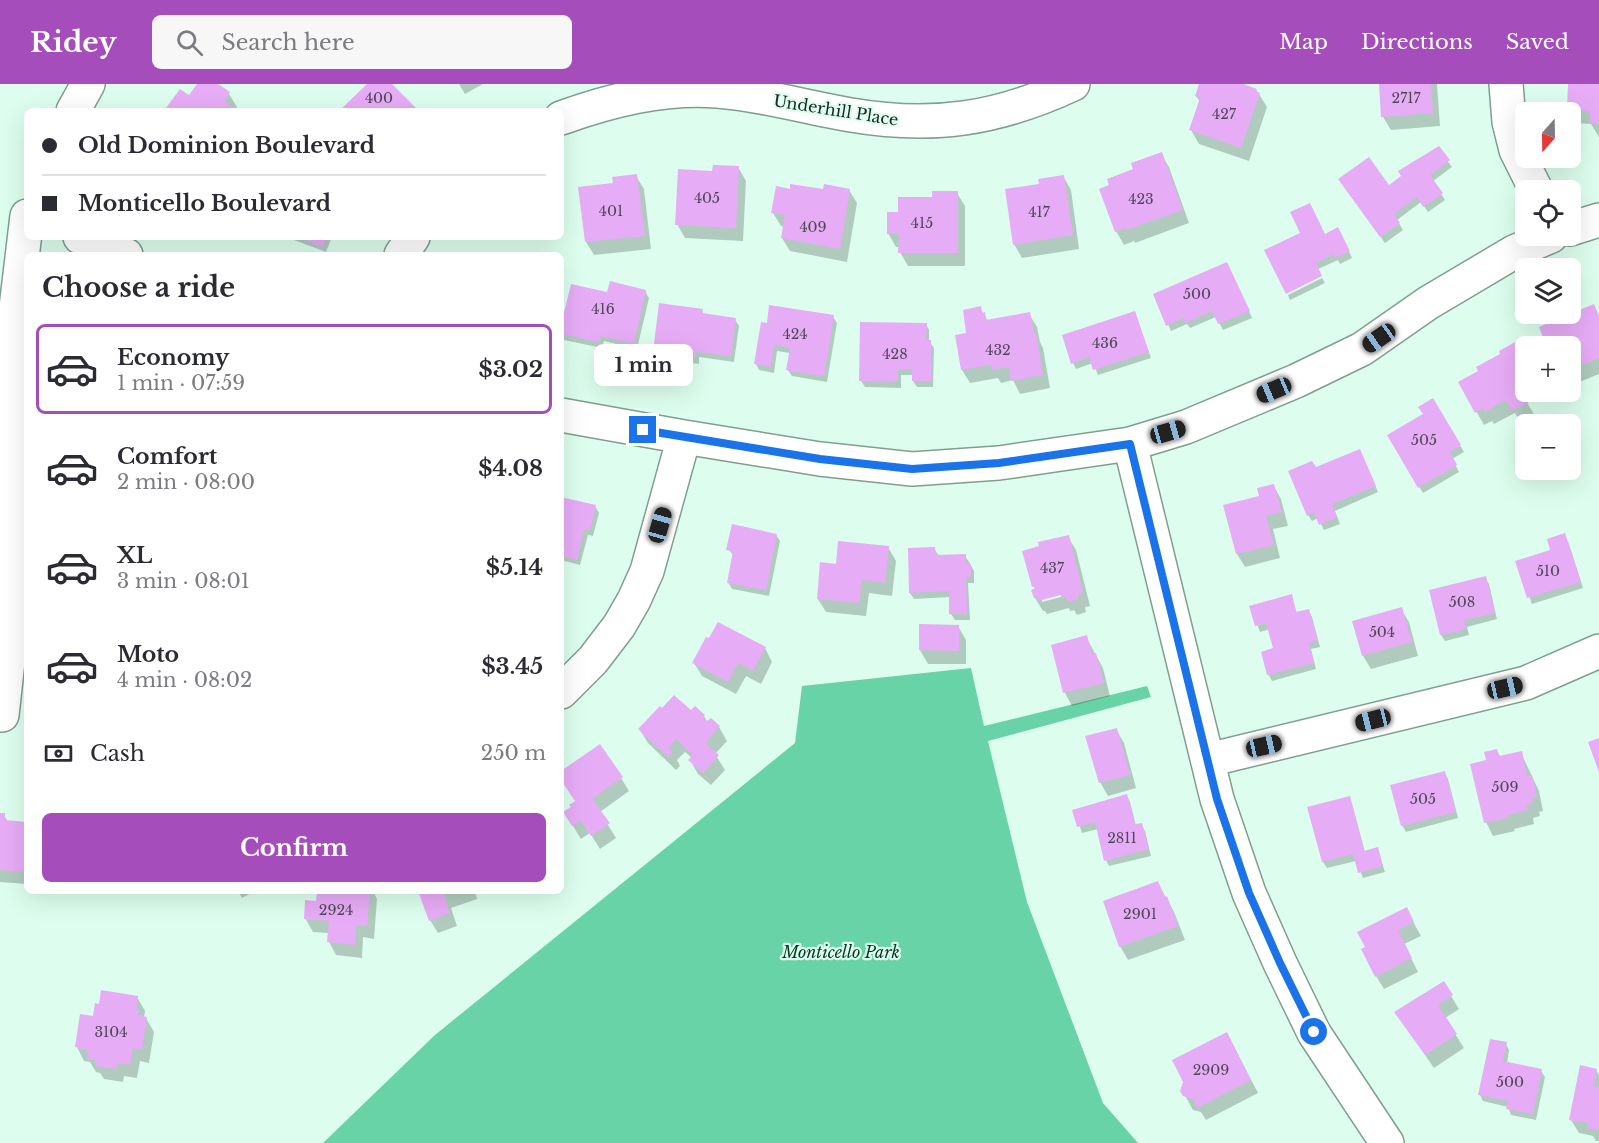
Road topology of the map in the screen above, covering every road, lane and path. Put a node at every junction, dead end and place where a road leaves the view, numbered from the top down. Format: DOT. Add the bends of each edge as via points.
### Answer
graph roads {
  1 [pos="88,84"];
  2 [pos="1073,84"];
  3 [pos="1506,84"];
  4 [pos="75,108"];
  5 [pos="564,117"];
  6 [pos="1531,180"];
  7 [pos="0,206"];
  8 [pos="24,215"];
  9 [pos="1599,220"];
  10 [pos="1581,226"];
  11 [pos="24,240"];
  12 [pos="88,240"];
  13 [pos="1528,246"];
  14 [pos="118,252"];
  15 [pos="564,416"];
  16 [pos="684,437"];
  17 [pos="1130,444"];
  18 [pos="1599,651"];
  19 [pos="564,689"];
  20 [pos="2,715"];
  21 [pos="1208,760"];
  22 [pos="1387,1143"];
  1 -- 4 [label="street"];
  2 -- 5 [label="street, Underhill Place" via="995,114 959,120 905,121 853,116 716,91 623,98"];
  3 -- 6 [label="street" via="1516,150"];
  7 -- 8 [label="street"];
  9 -- 10 [label="street"];
  11 -- 20 [label="street" via="13,333 14,607"];
  12 -- 14 [label="street"];
  13 -- 17 [label="street" via="1428,303 1362,349 1186,427"];
  15 -- 16 [label="street"];
  16 -- 17 [label="street" via="912,469 999,463"];
  16 -- 19 [label="street" via="647,571 634,600 593,660"];
  17 -- 21 [label="street"];
  18 -- 21 [label="street" via="1526,683"];
  21 -- 22 [label="street" via="1249,893 1280,963 1314,1032"];
}
